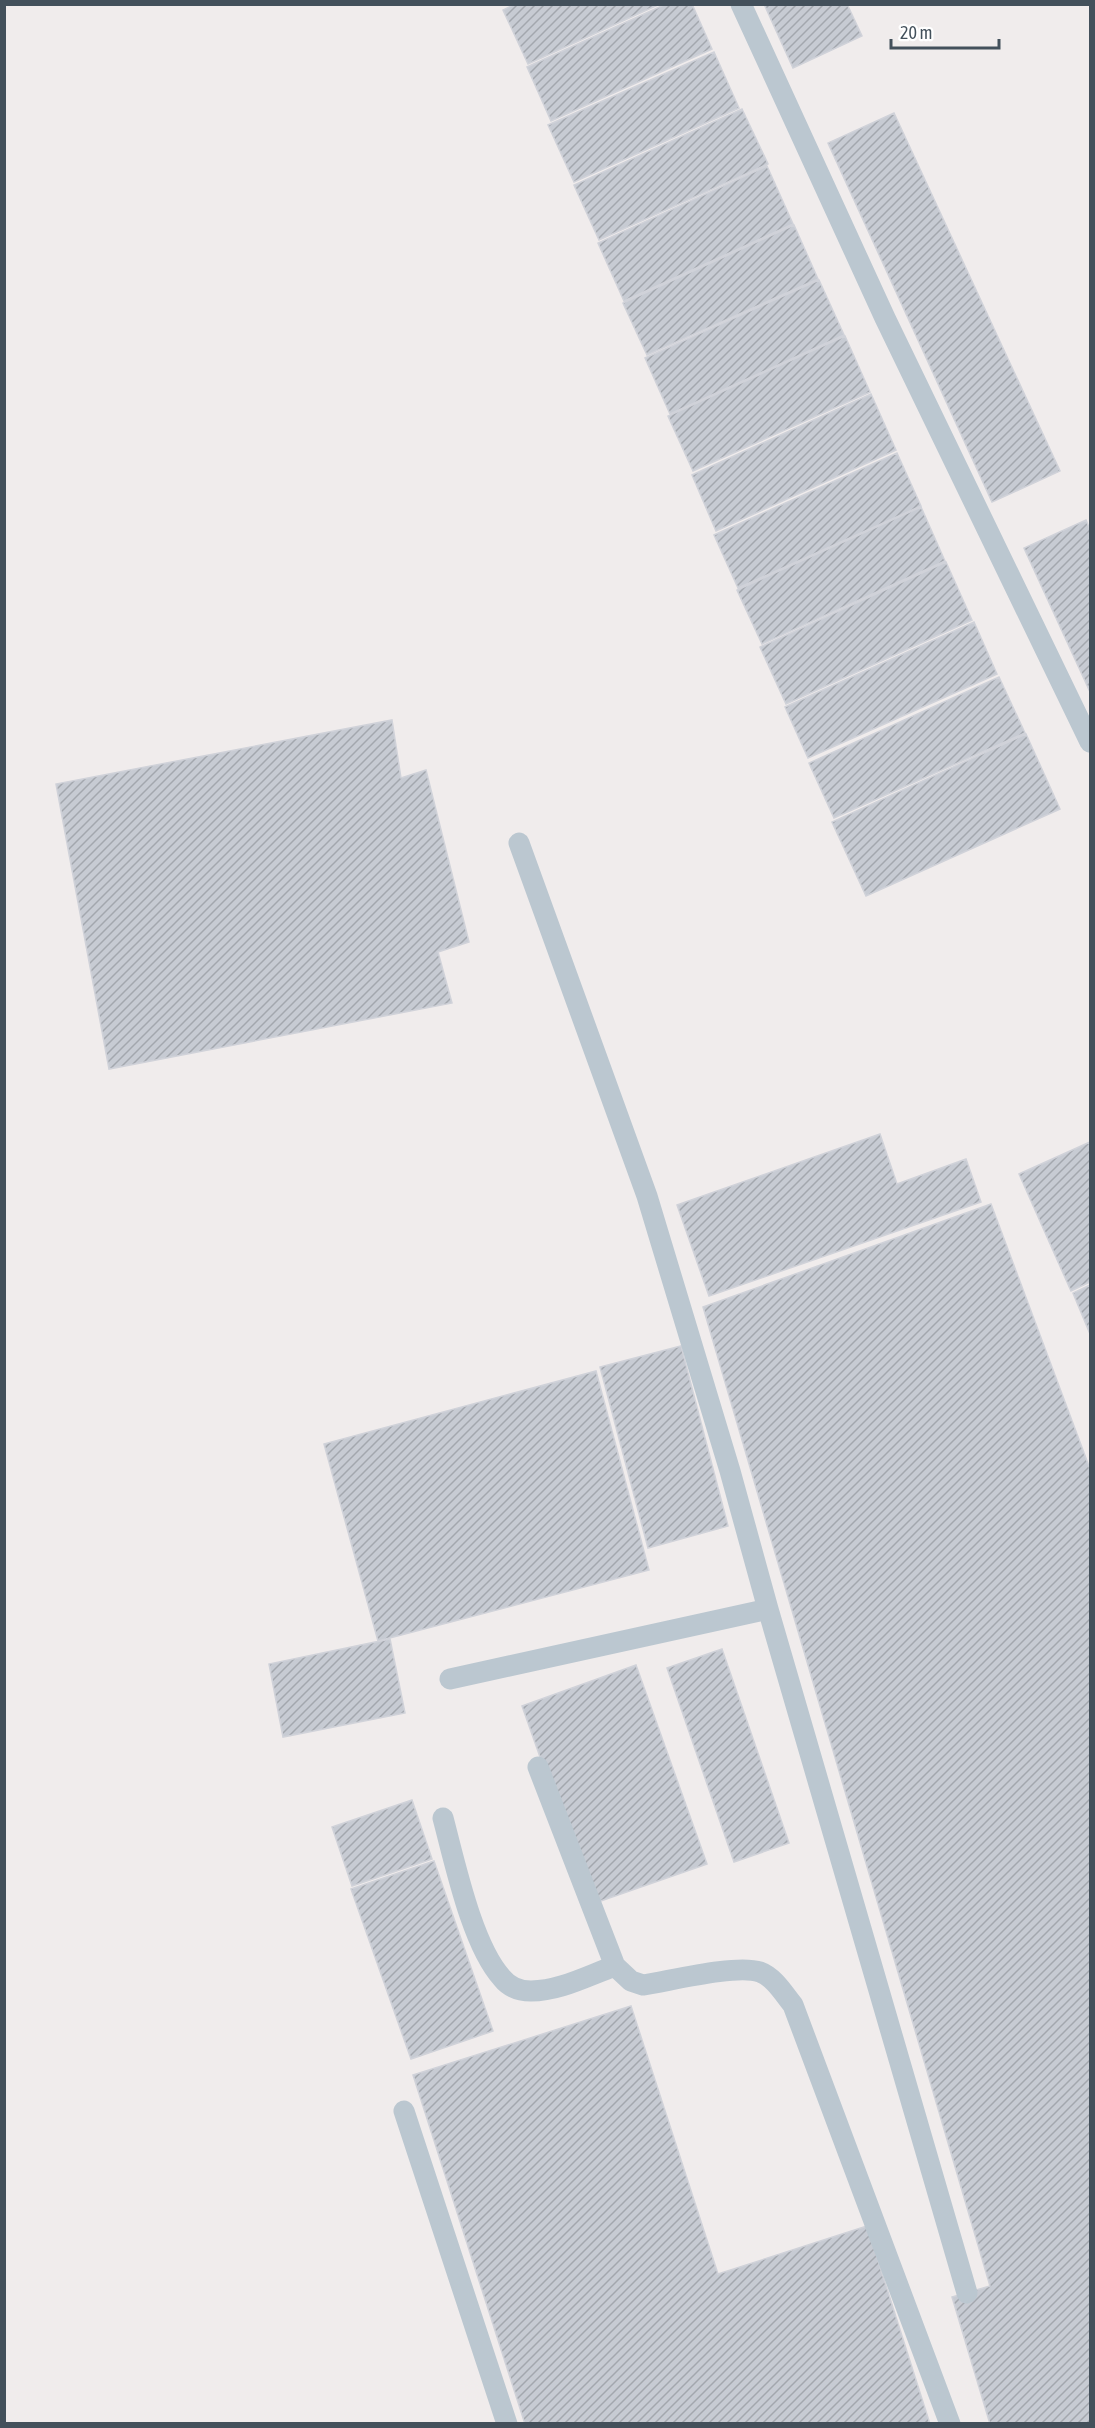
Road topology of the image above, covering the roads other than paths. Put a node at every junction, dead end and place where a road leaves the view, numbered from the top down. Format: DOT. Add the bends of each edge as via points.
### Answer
graph roads {
  1 [pos="741,4"];
  2 [pos="1090,742"];
  3 [pos="519,843"];
  4 [pos="768,1610"];
  5 [pos="450,1679"];
  6 [pos="538,1767"];
  7 [pos="443,1818"];
  8 [pos="615,1966"];
  9 [pos="404,2111"];
  10 [pos="967,2293"];
  11 [pos="507,2424"];
  12 [pos="950,2424"];
  1 -- 2 [label="lane" via="885,318"];
  3 -- 4 [label="lane" via="647,1196"];
  4 -- 5 [label="lane"];
  4 -- 10 [label="lane"];
  6 -- 8 [label="lane"];
  7 -- 8 [label="lane" via="475,1925 492,1965 512,1987 530,1991 570,1983"];
  8 -- 12 [label="lane" via="631,1982 643,1985 743,1970 760,1972 793,2005"];
  9 -- 11 [label="lane"];
}
